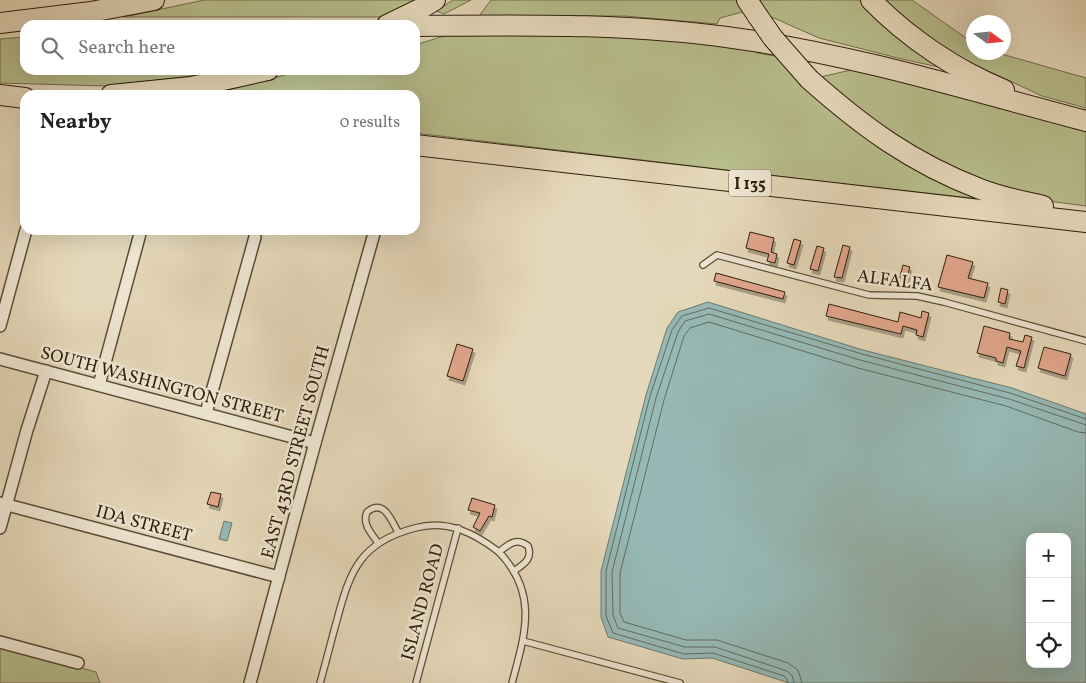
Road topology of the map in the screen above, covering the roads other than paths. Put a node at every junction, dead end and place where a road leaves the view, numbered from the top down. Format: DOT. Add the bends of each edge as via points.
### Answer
graph roads {
  1 [pos="154,0"];
  2 [pos="435,0"];
  3 [pos="871,0"];
  4 [pos="752,8"];
  5 [pos="25,20"];
  6 [pos="397,20"];
  7 [pos="20,21"];
  8 [pos="0,23"];
  9 [pos="420,26"];
  10 [pos="20,29"];
  11 [pos="0,30"];
  12 [pos="245,75"];
  13 [pos="161,90"];
  14 [pos="0,96"];
  15 [pos="20,98"];
  16 [pos="1083,121"];
  17 [pos="420,146"];
  18 [pos="1086,214"];
  19 [pos="1086,222"];
  20 [pos="25,235"];
  21 [pos="140,235"];
  22 [pos="374,235"];
  23 [pos="254,237"];
  24 [pos="703,265"];
  25 [pos="0,326"];
  26 [pos="1086,341"];
  27 [pos="0,359"];
  28 [pos="46,371"];
  29 [pos="99,385"];
  30 [pos="206,414"];
  31 [pos="315,443"];
  32 [pos="3,503"];
  33 [pos="0,528"];
  34 [pos="458,528"];
  35 [pos="398,532"];
  36 [pos="378,543"];
  37 [pos="499,552"];
  38 [pos="514,571"];
  39 [pos="279,577"];
  40 [pos="523,641"];
  41 [pos="0,642"];
  42 [pos="78,662"];
  43 [pos="250,683"];
  44 [pos="320,683"];
  45 [pos="416,683"];
  46 [pos="512,683"];
  47 [pos="680,683"];
  1 -- 5 [label="highway"];
  2 -- 6 [label="highway"];
  3 -- 16 [label="highway" via="914,37 987,83"];
  4 -- 18 [label="highway, bridge" via="808,79 848,114 912,158 982,190"];
  7 -- 8 [label="highway"];
  9 -- 16 [label="highway" via="628,28 740,39 847,59"];
  10 -- 11 [label="highway"];
  12 -- 13 [label="highway"];
  14 -- 15 [label="highway"];
  17 -- 19 [label="highway, I 135"];
  20 -- 25 [label="street"];
  21 -- 29 [label="street"];
  22 -- 31 [label="street, EAST 43RD STREET SOUTH"];
  23 -- 30 [label="street"];
  24 -- 26 [label="lane, ALFALFA" via="717,255 869,296 899,294 926,298"];
  27 -- 28 [label="street, SOUTH WASHINGTON STREET"];
  28 -- 29 [label="street, SOUTH WASHINGTON STREET"];
  28 -- 32 [label="street"];
  29 -- 30 [label="street, SOUTH WASHINGTON STREET"];
  30 -- 31 [label="street, SOUTH WASHINGTON STREET"];
  31 -- 39 [label="street, EAST 43RD STREET SOUTH"];
  32 -- 33 [label="street"];
  32 -- 39 [label="street, IDA STREET"];
  34 -- 35 [label="lane" via="440,524"];
  34 -- 37 [label="lane"];
  34 -- 45 [label="lane, ISLAND ROAD"];
  35 -- 36 [label="lane"];
  35 -- 36 [label="lane" via="388,513 372,508 367,512 365,522"];
  36 -- 44 [label="lane" via="363,557 349,580"];
  37 -- 38 [label="lane"];
  37 -- 38 [label="lane" via="514,541 528,546 528,560"];
  38 -- 40 [label="lane" via="525,604"];
  39 -- 43 [label="street, EAST 43RD STREET SOUTH"];
  40 -- 46 [label="lane"];
  40 -- 47 [label="lane"];
  41 -- 42 [label="street"];
}
